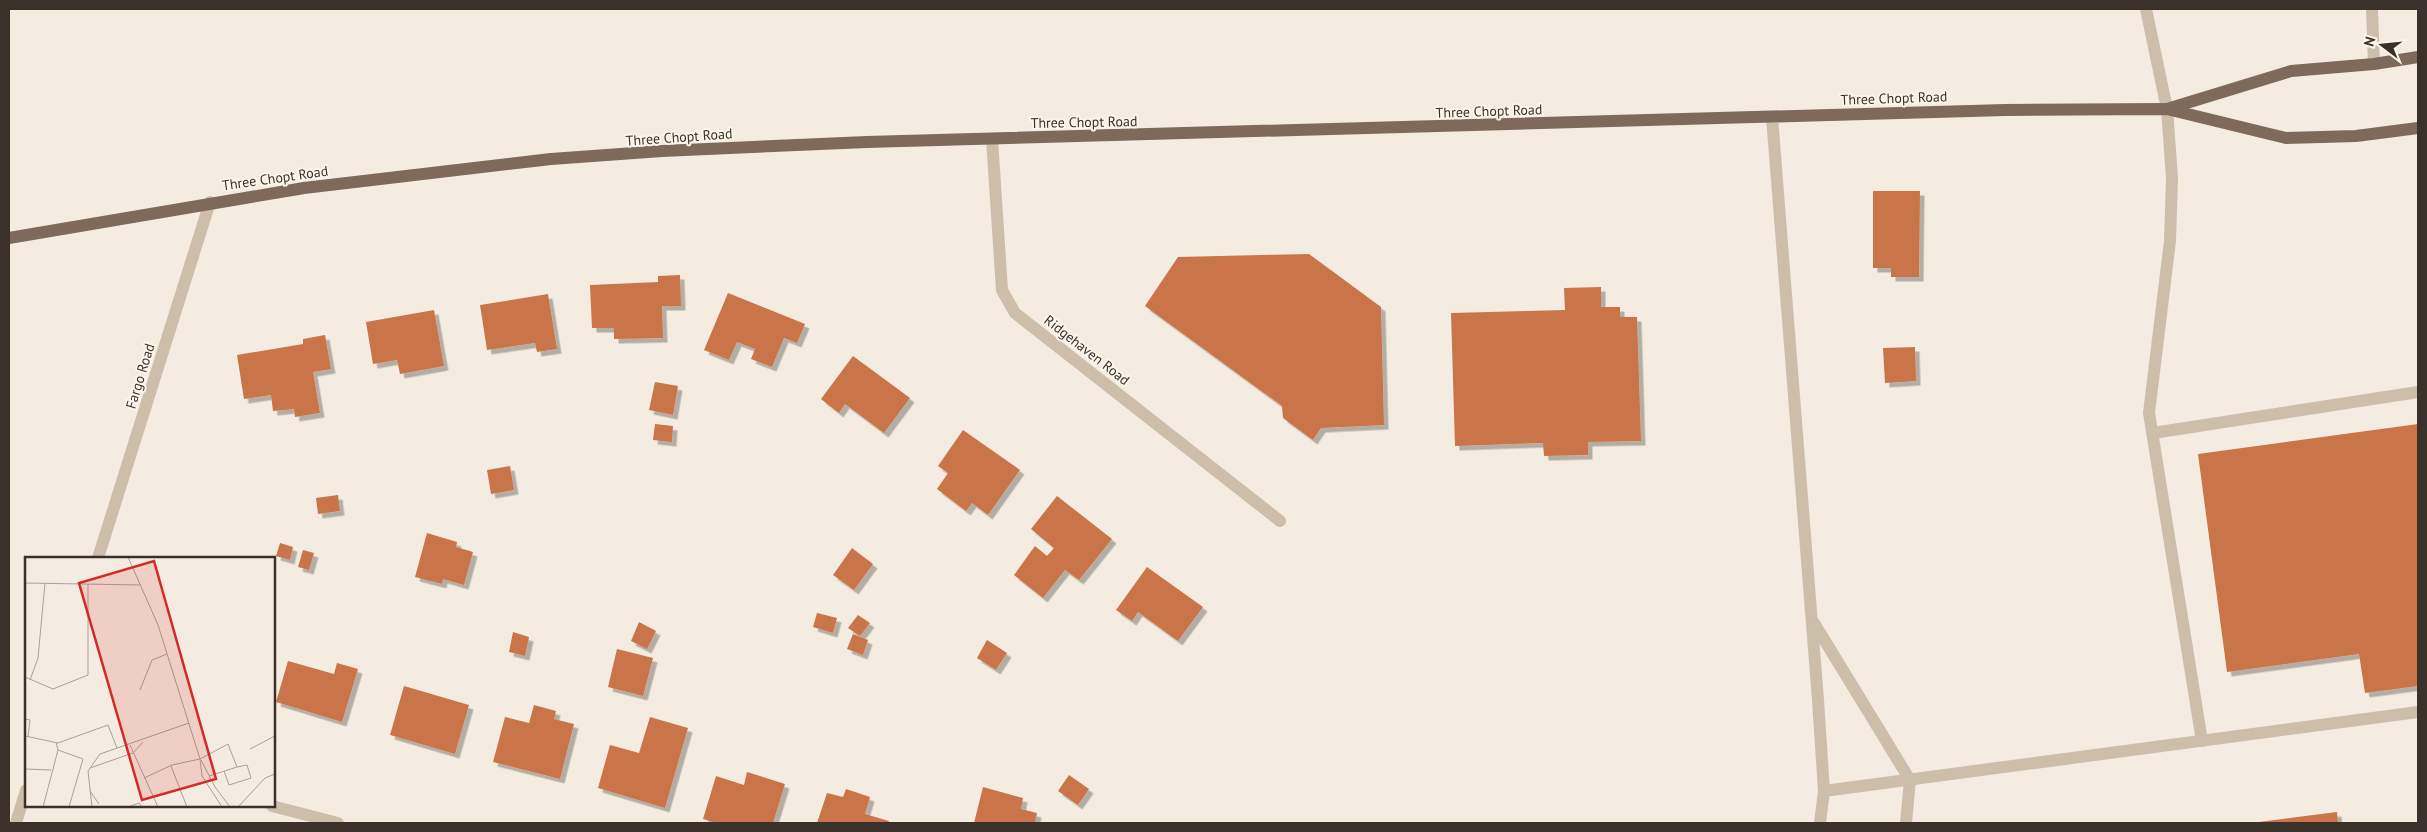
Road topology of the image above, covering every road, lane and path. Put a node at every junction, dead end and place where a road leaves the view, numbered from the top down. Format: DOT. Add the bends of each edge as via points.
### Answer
graph roads {
  1 [pos="2146,9"];
  2 [pos="2372,9"];
  3 [pos="2418,57"];
  4 [pos="2374,64"];
  5 [pos="2167,108"];
  6 [pos="1772,117"];
  7 [pos="2418,128"];
  8 [pos="992,139"];
  9 [pos="210,202"];
  10 [pos="9,238"];
  11 [pos="2418,392"];
  12 [pos="2153,433"];
  13 [pos="1280,521"];
  14 [pos="98,557"];
  15 [pos="1812,620"];
  16 [pos="2418,712"];
  17 [pos="2202,741"];
  18 [pos="1910,780"];
  19 [pos="1824,791"];
  20 [pos="25,793"];
  21 [pos="275,807"];
  22 [pos="16,823"];
  23 [pos="338,823"];
  24 [pos="1820,823"];
  25 [pos="1906,823"];
  1 -- 5 [label="street"];
  2 -- 4 [label="street"];
  3 -- 4 [label="main road, Three Chopt Road"];
  4 -- 5 [label="main road, Three Chopt Road" via="2291,71"];
  5 -- 6 [label="main road, Three Chopt Road"];
  5 -- 7 [label="main road, Three Chopt Road" via="2286,138 2356,136"];
  5 -- 12 [label="street" via="2172,178 2170,240 2149,413"];
  6 -- 8 [label="main road, Three Chopt Road"];
  6 -- 15 [label="street"];
  8 -- 9 [label="main road, Three Chopt Road" via="820,144 551,159"];
  8 -- 13 [label="street, Ridgehaven Road" via="1002,290 1015,313"];
  9 -- 10 [label="main road, Three Chopt Road"];
  9 -- 14 [label="street, Fargo Road"];
  11 -- 12 [label="street"];
  12 -- 17 [label="street"];
  15 -- 18 [label="street"];
  15 -- 19 [label="street"];
  16 -- 17 [label="street"];
  17 -- 18 [label="street"];
  18 -- 19 [label="street"];
  18 -- 25 [label="street"];
  19 -- 24 [label="street"];
  20 -- 22 [label="street"];
  21 -- 23 [label="street"];
}
